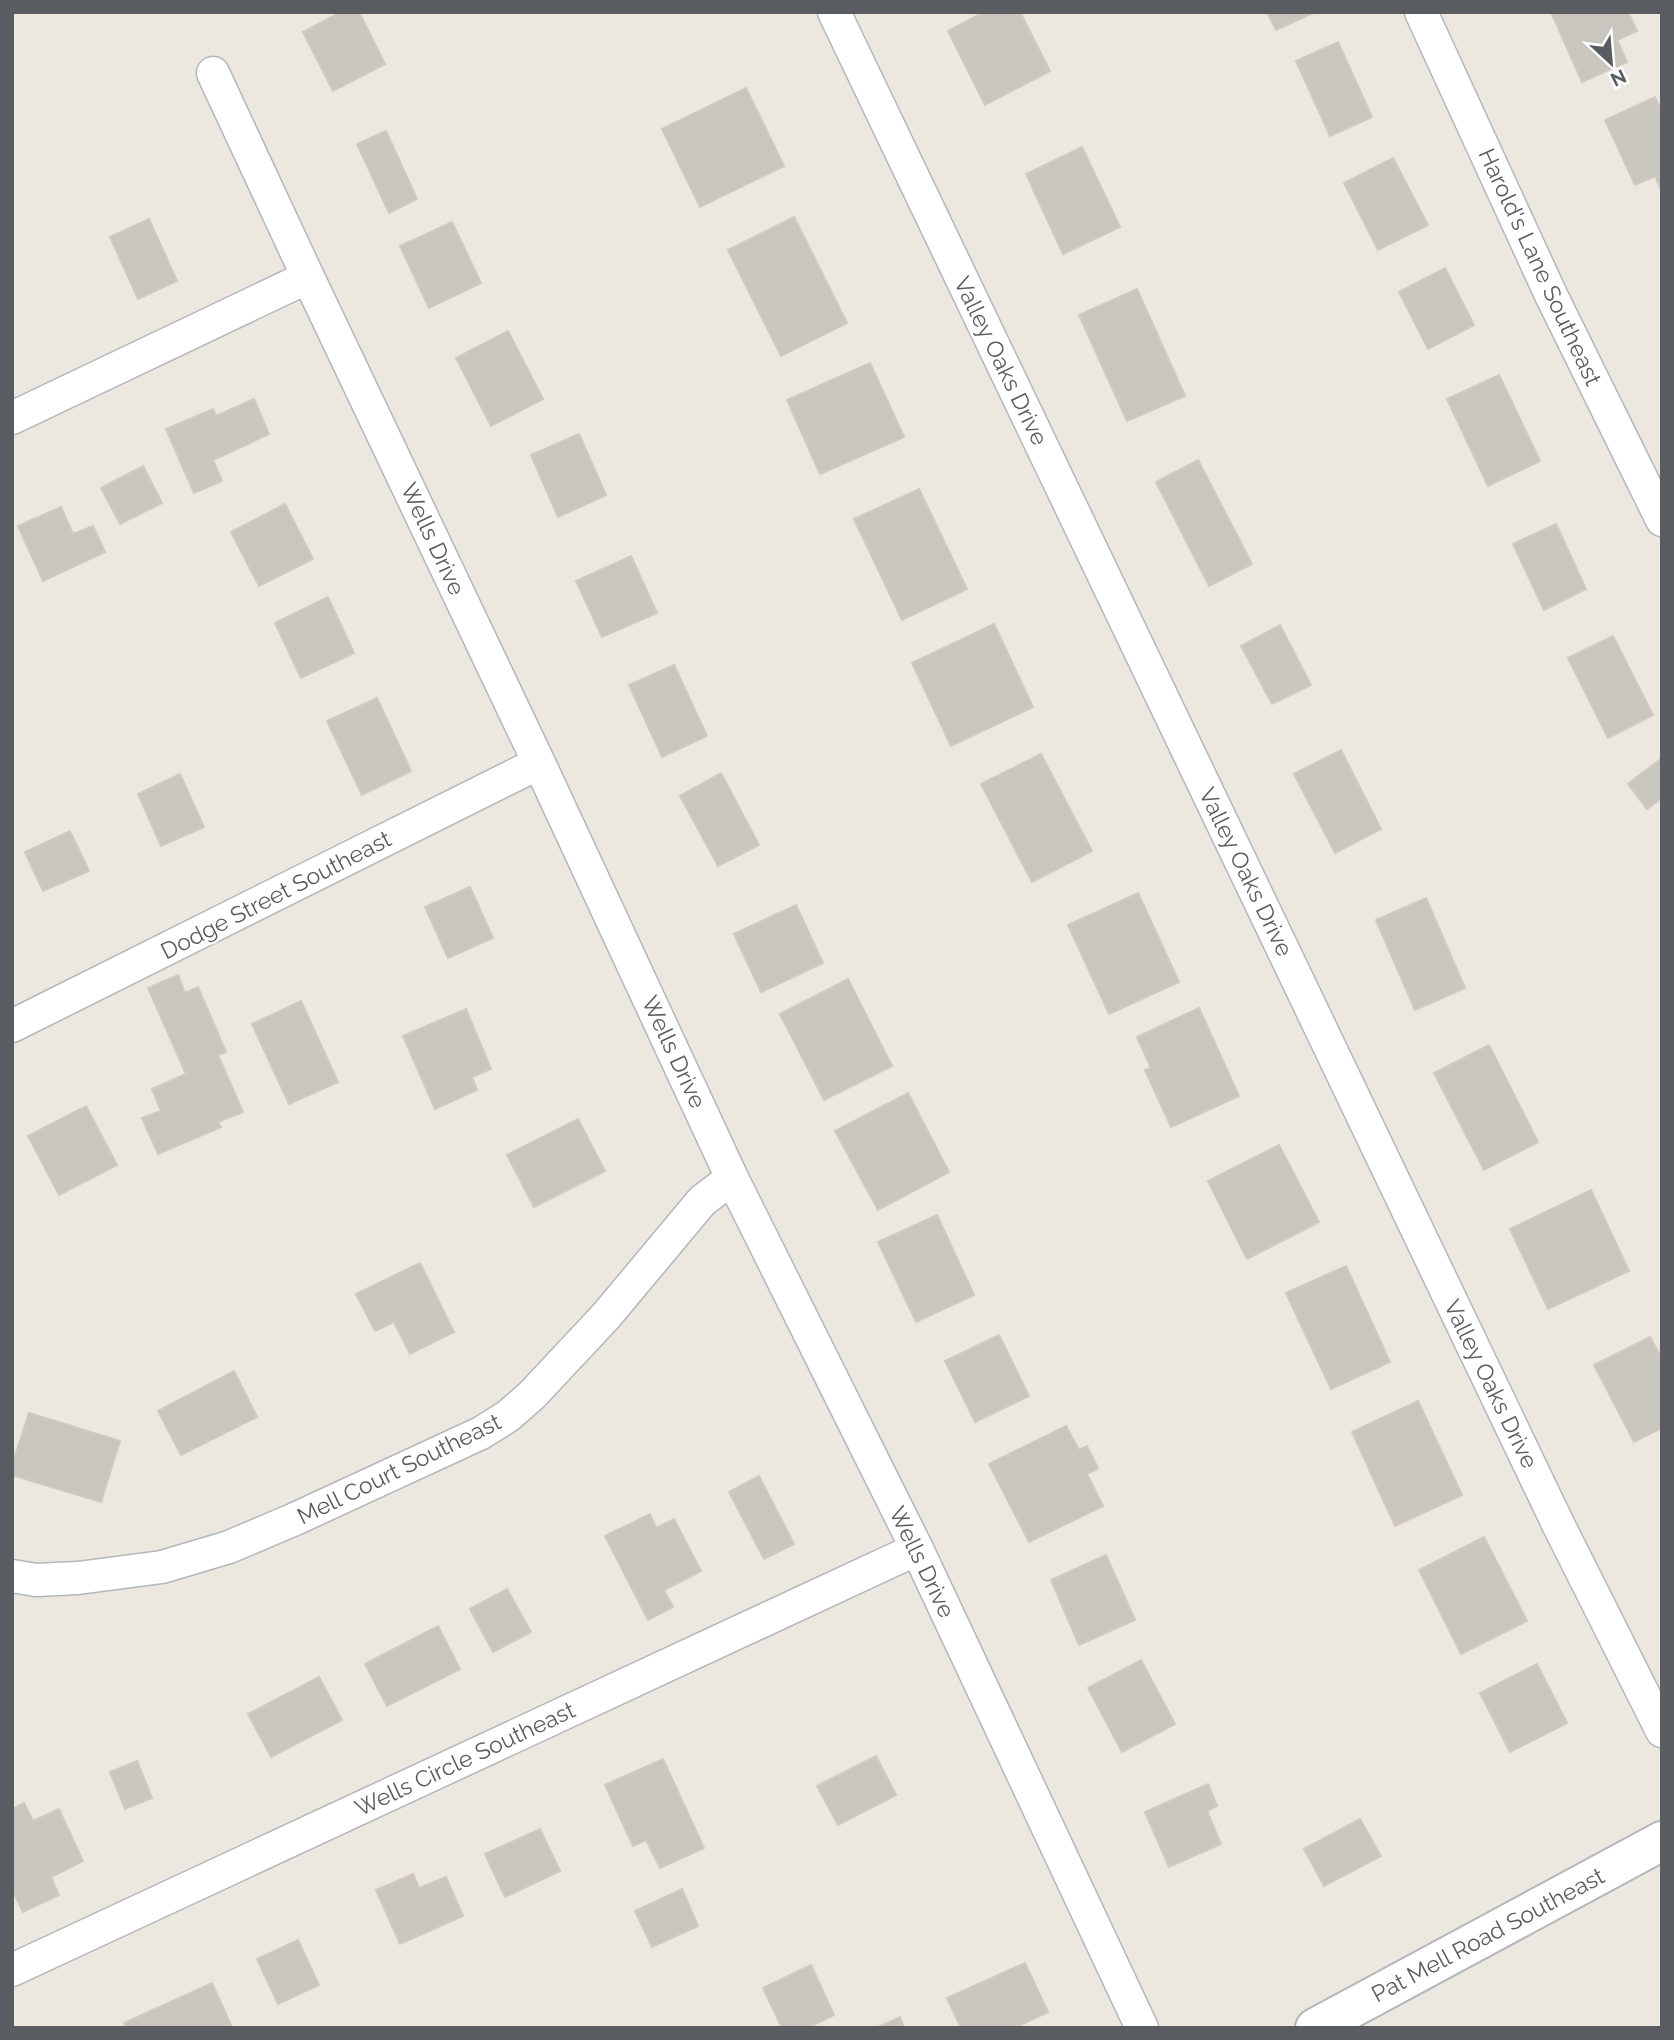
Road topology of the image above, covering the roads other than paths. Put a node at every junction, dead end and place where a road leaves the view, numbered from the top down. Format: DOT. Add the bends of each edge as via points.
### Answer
graph roads {
  1 [pos="834,12"];
  2 [pos="1421,12"];
  3 [pos="213,73"];
  4 [pos="308,276"];
  5 [pos="12,418"];
  6 [pos="1662,520"];
  7 [pos="540,763"];
  8 [pos="12,1026"];
  9 [pos="733,1178"];
  10 [pos="917,1549"];
  11 [pos="12,1576"];
  12 [pos="1662,1731"];
  13 [pos="1662,1841"];
  14 [pos="12,1970"];
  15 [pos="1142,2028"];
  16 [pos="1315,2028"];
  1 -- 12 [label="street, Valley Oaks Drive" via="1552,1511"];
  2 -- 6 [label="street, Harold's Lane Southeast" via="1551,295"];
  3 -- 4 [label="street, Wells Drive"];
  4 -- 5 [label="street"];
  4 -- 7 [label="street, Wells Drive"];
  7 -- 8 [label="street, Dodge Street Southeast"];
  7 -- 9 [label="street, Wells Drive"];
  9 -- 10 [label="street, Wells Drive"];
  9 -- 11 [label="street, Mell Court Southeast" via="702,1201 606,1316 532,1395 481,1433 229,1547 162,1567 78,1578"];
  10 -- 14 [label="street, Wells Circle Southeast"];
  10 -- 15 [label="street, Wells Drive"];
  13 -- 16 [label="street, Pat Mell Road Southeast"];
}
